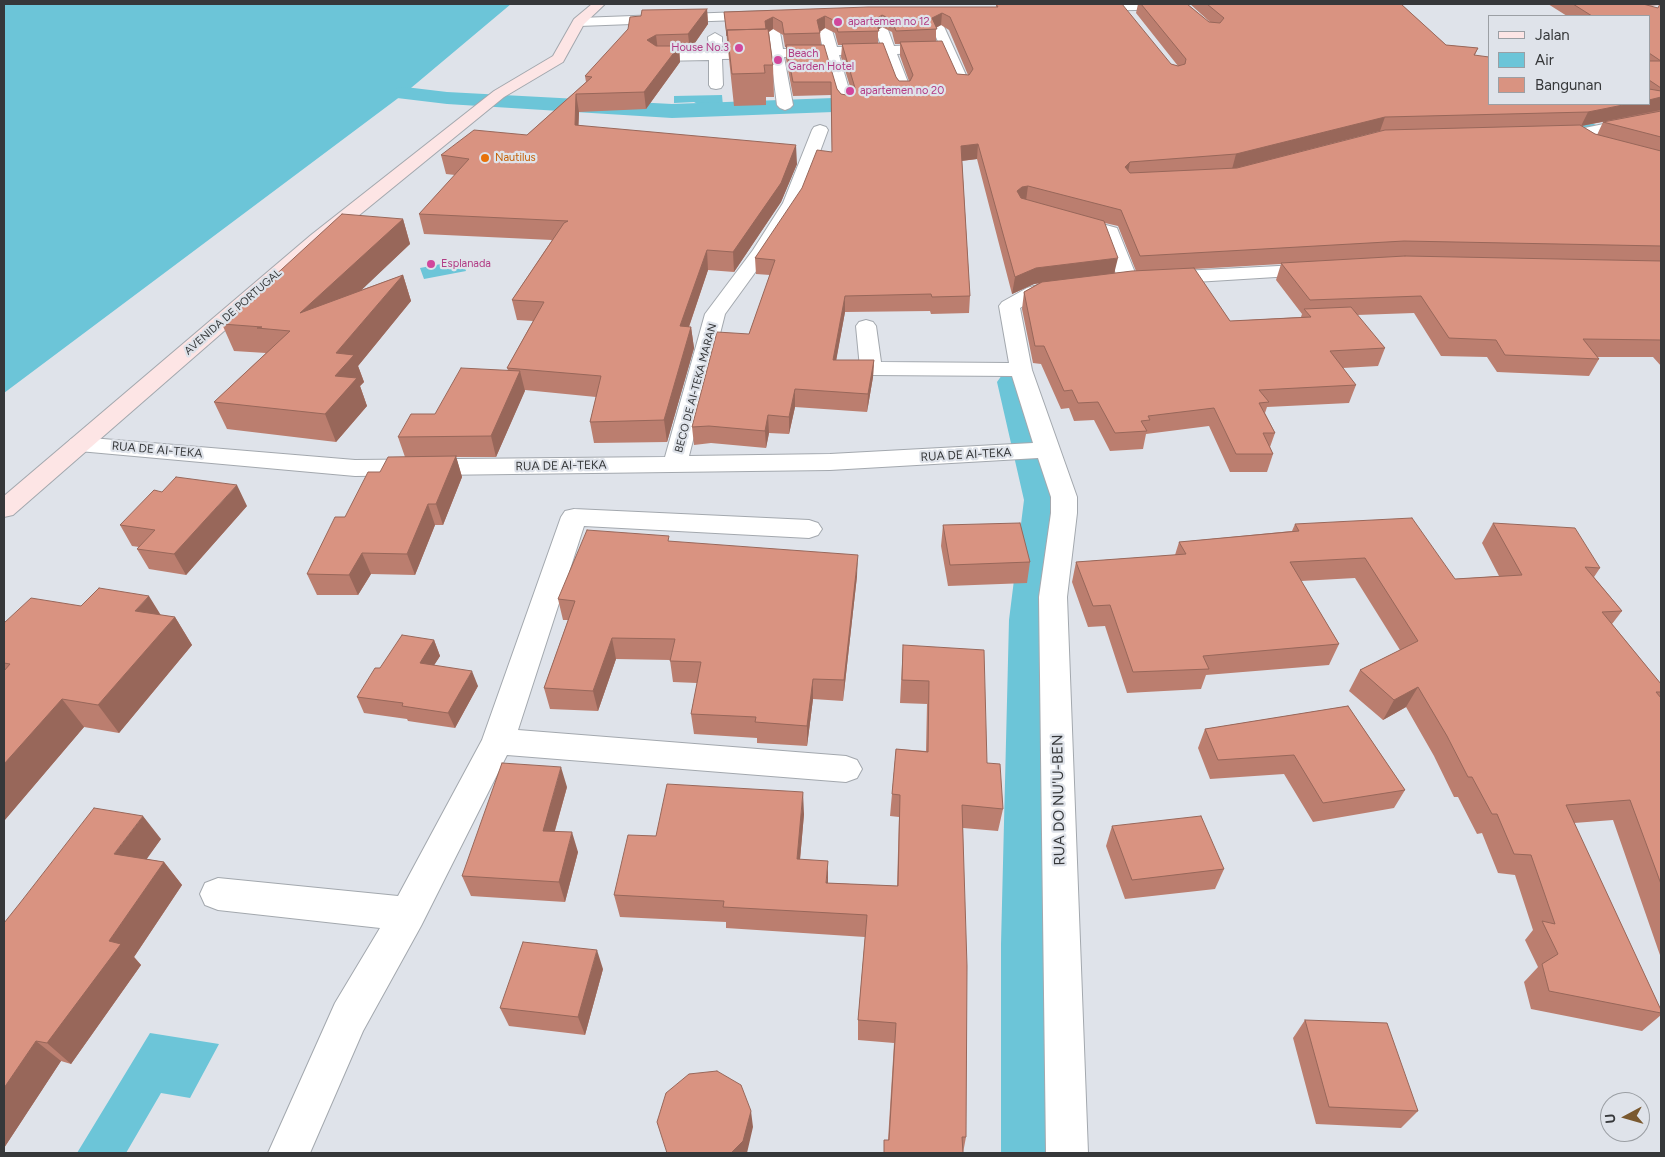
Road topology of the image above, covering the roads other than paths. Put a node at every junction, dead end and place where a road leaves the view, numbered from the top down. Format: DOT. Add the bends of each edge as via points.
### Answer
graph roads {
  1 [pos="599,4"];
  2 [pos="1122,6"];
  3 [pos="1184,7"];
  4 [pos="1073,8"];
  5 [pos="839,14"];
  6 [pos="785,15"];
  7 [pos="878,15"];
  8 [pos="933,15"];
  9 [pos="768,16"];
  10 [pos="1133,21"];
  11 [pos="579,22"];
  12 [pos="714,28"];
  13 [pos="947,48"];
  14 [pos="889,49"];
  15 [pos="831,52"];
  16 [pos="777,53"];
  17 [pos="716,55"];
  18 [pos="658,57"];
  19 [pos="963,84"];
  20 [pos="716,85"];
  21 [pos="904,90"];
  22 [pos="846,103"];
  23 [pos="785,105"];
  24 [pos="1661,117"];
  25 [pos="820,130"];
  26 [pos="1594,130"];
  27 [pos="1561,134"];
  28 [pos="1661,161"];
  29 [pos="1054,216"];
  30 [pos="1340,268"];
  31 [pos="1081,286"];
  32 [pos="866,326"];
  33 [pos="1021,370"];
  34 [pos="79,444"];
  35 [pos="1046,450"];
  36 [pos="675,464"];
  37 [pos="4,509"];
  38 [pos="809,529"];
  39 [pos="498,741"];
  40 [pos="846,769"];
  41 [pos="218,894"];
  42 [pos="408,914"];
  43 [pos="289,1153"];
  44 [pos="1068,1153"];
  1 -- 11 [label="main road, AVENIDA DE PORTUGAL"];
  2 -- 3 [label="street"];
  2 -- 4 [label="street"];
  2 -- 10 [label="street"];
  5 -- 15 [label="street" via="815,14 823,20"];
  6 -- 9 [label="street"];
  7 -- 14 [label="street"];
  8 -- 13 [label="street"];
  9 -- 11 [label="street"];
  9 -- 16 [label="street" via="772,21"];
  11 -- 34 [label="main road, AVENIDA DE PORTUGAL" via="558,59 493,99 318,239"];
  12 -- 17 [label="street"];
  13 -- 14 [label="street"];
  13 -- 19 [label="street"];
  14 -- 15 [label="street"];
  14 -- 21 [label="street"];
  15 -- 16 [label="street"];
  15 -- 22 [label="street"];
  16 -- 17 [label="street"];
  16 -- 23 [label="street"];
  17 -- 18 [label="street"];
  17 -- 20 [label="street"];
  24 -- 26 [label="street"];
  25 -- 36 [label="street, BECO DE AI-TEKA MARAN" via="792,203 716,314"];
  26 -- 27 [label="street"];
  26 -- 28 [label="street" via="1582,138"];
  29 -- 30 [label="street" via="1111,232 1119,281"];
  31 -- 33 [label="street" via="1034,292 1008,306"];
  32 -- 33 [label="street" via="871,368"];
  33 -- 35 [label="street"];
  34 -- 36 [label="street, RUA DE AI-TEKA" via="356,468"];
  34 -- 37 [label="main road, AVENIDA DE PORTUGAL"];
  35 -- 36 [label="street, RUA DE AI-TEKA" via="830,462"];
  35 -- 44 [label="street, RUA DO NU'U-BEN" via="1064,497 1053,597"];
  38 -- 39 [label="street" via="574,517"];
  39 -- 40 [label="street"];
  39 -- 42 [label="street"];
  41 -- 42 [label="street"];
  42 -- 43 [label="street" via="349,1017"];
}
